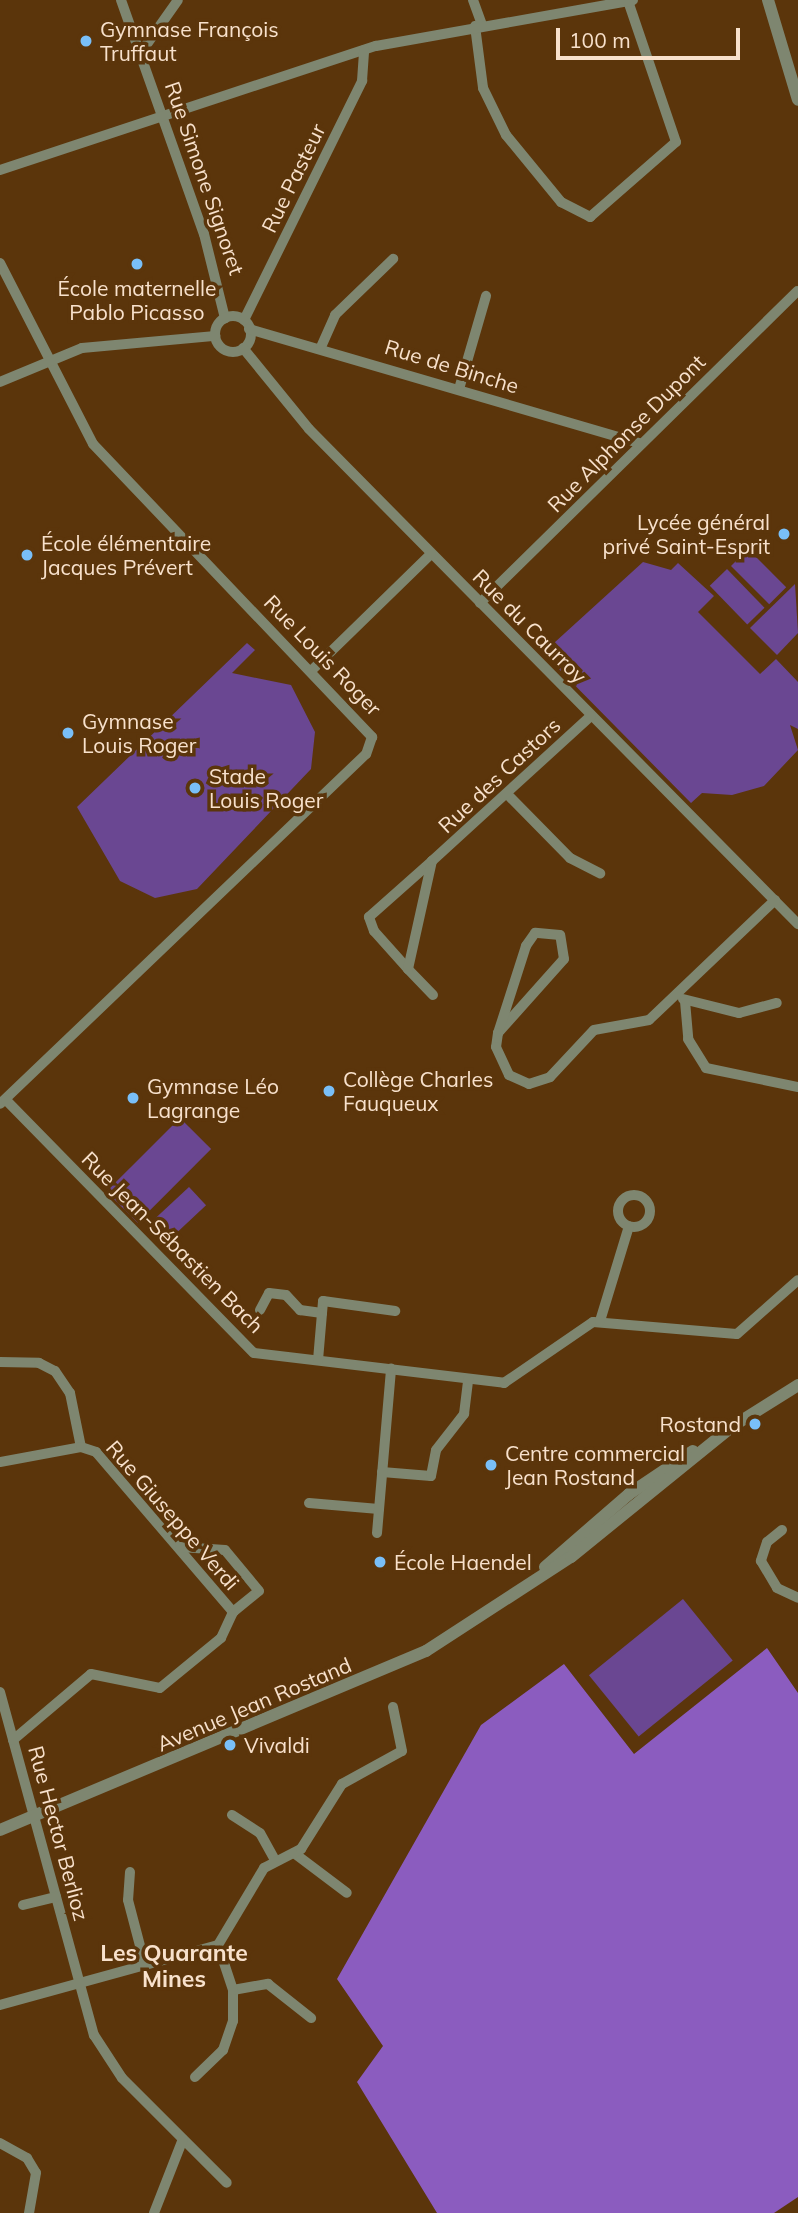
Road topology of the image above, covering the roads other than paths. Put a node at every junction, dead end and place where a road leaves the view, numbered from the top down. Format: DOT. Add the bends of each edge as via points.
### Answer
graph roads {
  1 [pos="121,0"];
  2 [pos="178,0"];
  3 [pos="473,0"];
  4 [pos="768,0"];
  5 [pos="630,1"];
  6 [pos="600,4"];
  7 [pos="478,25"];
  8 [pos="364,50"];
  9 [pos="142,51"];
  10 [pos="798,100"];
  11 [pos="163,116"];
  12 [pos="0,170"];
  13 [pos="393,259"];
  14 [pos="0,263"];
  15 [pos="798,291"];
  16 [pos="486,296"];
  17 [pos="225,318"];
  18 [pos="246,325"];
  19 [pos="215,336"];
  20 [pos="321,346"];
  21 [pos="243,348"];
  22 [pos="48,358"];
  23 [pos="0,382"];
  24 [pos="459,389"];
  25 [pos="642,444"];
  26 [pos="431,554"];
  27 [pos="480,603"];
  28 [pos="312,670"];
  29 [pos="591,716"];
  30 [pos="510,797"];
  31 [pos="432,862"];
  32 [pos="600,873"];
  33 [pos="775,901"];
  34 [pos="798,923"];
  35 [pos="408,969"];
  36 [pos="433,995"];
  37 [pos="682,998"];
  38 [pos="777,1003"];
  39 [pos="498,1033"];
  40 [pos="798,1087"];
  41 [pos="3,1102"];
  42 [pos="629,1226"];
  43 [pos="798,1280"];
  44 [pos="260,1310"];
  45 [pos="395,1311"];
  46 [pos="322,1312"];
  47 [pos="600,1321"];
  48 [pos="318,1360"];
  49 [pos="0,1362"];
  50 [pos="391,1369"];
  51 [pos="468,1379"];
  52 [pos="798,1385"];
  53 [pos="81,1447"];
  54 [pos="0,1462"];
  55 [pos="383,1472"];
  56 [pos="309,1503"];
  57 [pos="379,1509"];
  58 [pos="782,1530"];
  59 [pos="377,1533"];
  60 [pos="180,1547"];
  61 [pos="798,1598"];
  62 [pos="233,1612"];
  63 [pos="0,1692"];
  64 [pos="393,1707"];
  65 [pos="13,1740"];
  66 [pos="232,1815"];
  67 [pos="33,1816"];
  68 [pos="0,1830"];
  69 [pos="294,1853"];
  70 [pos="275,1860"];
  71 [pos="130,1872"];
  72 [pos="347,1893"];
  73 [pos="56,1897"];
  74 [pos="23,1905"];
  75 [pos="218,1945"];
  76 [pos="145,1965"];
  77 [pos="79,1984"];
  78 [pos="233,1990"];
  79 [pos="0,2006"];
  80 [pos="311,2018"];
  81 [pos="195,2077"];
  82 [pos="183,2139"];
  83 [pos="0,2143"];
  84 [pos="227,2183"];
  85 [pos="29,2213"];
  86 [pos="154,2213"];
  1 -- 9 [label="street, Rue Simone Signoret"];
  2 -- 9 [label="street"];
  3 -- 7 [label="street"];
  4 -- 10 [label="street"];
  5 -- 6 [label="street"];
  5 -- 7 [label="street" via="676,142 590,217 561,202 506,135 482,88"];
  6 -- 7 [label="street"];
  7 -- 8 [label="street"];
  8 -- 11 [label="street"];
  8 -- 18 [label="street, Rue Pasteur" via="362,81"];
  9 -- 11 [label="street, Rue Simone Signoret"];
  11 -- 12 [label="street"];
  11 -- 17 [label="street, Rue Simone Signoret" via="226,303"];
  13 -- 20 [label="street" via="335,315"];
  14 -- 22 [label="street, Rue Louis Roger"];
  15 -- 25 [label="street, Rue Alphonse Dupont"];
  16 -- 24 [label="street"];
  17 -- 18 [label="street, Rue de Binche"];
  17 -- 19 [label="street"];
  18 -- 20 [label="street, Rue de Binche"];
  18 -- 21 [label="street, Rue Pasteur"];
  19 -- 21 [label="street" via="226,350"];
  19 -- 22 [label="street" via="93,346"];
  20 -- 24 [label="street, Rue de Binche"];
  21 -- 26 [label="street, Rue du Caurroy" via="304,424"];
  22 -- 23 [label="street"];
  22 -- 28 [label="street, Rue Louis Roger" via="93,444"];
  24 -- 25 [label="street, Rue de Binche"];
  25 -- 27 [label="street, Rue Alphonse Dupont"];
  26 -- 27 [label="street, Rue du Caurroy"];
  26 -- 28 [label="street"];
  27 -- 29 [label="street, Rue du Caurroy"];
  28 -- 41 [label="street, Rue Louis Roger" via="367,726 370,748"];
  29 -- 30 [label="street, Rue des Castors"];
  29 -- 33 [label="street, Rue du Caurroy"];
  30 -- 31 [label="street, Rue des Castors"];
  30 -- 32 [label="street" via="570,858"];
  31 -- 35 [label="street, Rue des Castors"];
  31 -- 35 [label="street, Rue des Castors" via="369,917 374,932"];
  33 -- 34 [label="street, Rue du Caurroy"];
  33 -- 37 [label="street"];
  35 -- 36 [label="street, Rue des Castors"];
  37 -- 38 [label="street" via="739,1013"];
  37 -- 39 [label="street" via="632,1027 594,1030 550,1077 529,1084 501,1065"];
  37 -- 40 [label="street" via="688,1040 706,1068"];
  39 -- 39 [label="street" via="564,960 565,944 556,932 540,930 528,940"];
  41 -- 48 [label="street, Rue Jean-Sébastien Bach" via="254,1353"];
  42 -- 47 [label="street"];
  43 -- 47 [label="street" via="732,1335"];
  44 -- 46 [label="street" via="268,1293 286,1295 300,1310"];
  45 -- 46 [label="street" via="323,1301"];
  46 -- 48 [label="street"];
  47 -- 51 [label="street, Rue Jean-Sébastien Bach" via="513,1380"];
  48 -- 50 [label="street, Rue Jean-Sébastien Bach"];
  49 -- 53 [label="street" via="39,1363 55,1371 68,1388"];
  50 -- 51 [label="street, Rue Jean-Sébastien Bach"];
  50 -- 55 [label="street"];
  51 -- 55 [label="street" via="464,1414 436,1450 432,1476"];
  52 -- 67 [label="street, Avenue Jean Rostand" via="733,1426 571,1557 411,1658"];
  53 -- 54 [label="street, Rue Giuseppe Verdi"];
  53 -- 60 [label="street, Rue Giuseppe Verdi" via="100,1455"];
  55 -- 57 [label="street"];
  56 -- 57 [label="street"];
  57 -- 59 [label="street"];
  58 -- 61 [label="street" via="766,1542 761,1561 777,1588"];
  60 -- 62 [label="street, Rue Giuseppe Verdi"];
  60 -- 62 [label="street" via="225,1550 259,1591"];
  62 -- 65 [label="street" via="222,1638 164,1686 147,1688 91,1674"];
  63 -- 65 [label="street, Rue Hector Berlioz"];
  64 -- 69 [label="street" via="402,1751 348,1778"];
  65 -- 67 [label="street, Rue Hector Berlioz"];
  66 -- 70 [label="street" via="260,1833"];
  67 -- 68 [label="street, Avenue Jean Rostand"];
  67 -- 73 [label="street, Rue Hector Berlioz"];
  69 -- 70 [label="street"];
  69 -- 72 [label="street"];
  70 -- 75 [label="street"];
  71 -- 76 [label="street" via="128,1900"];
  73 -- 74 [label="street"];
  73 -- 77 [label="street, Rue Hector Berlioz"];
  75 -- 76 [label="street"];
  75 -- 78 [label="street"];
  76 -- 77 [label="street"];
  77 -- 79 [label="street"];
  77 -- 82 [label="street, Rue Hector Berlioz" via="109,2062"];
  78 -- 80 [label="street" via="268,1984"];
  78 -- 81 [label="street" via="228,2042"];
  82 -- 84 [label="street, Rue Hector Berlioz"];
  82 -- 86 [label="street"];
  83 -- 85 [label="street" via="27,2158 36,2173"];
}
